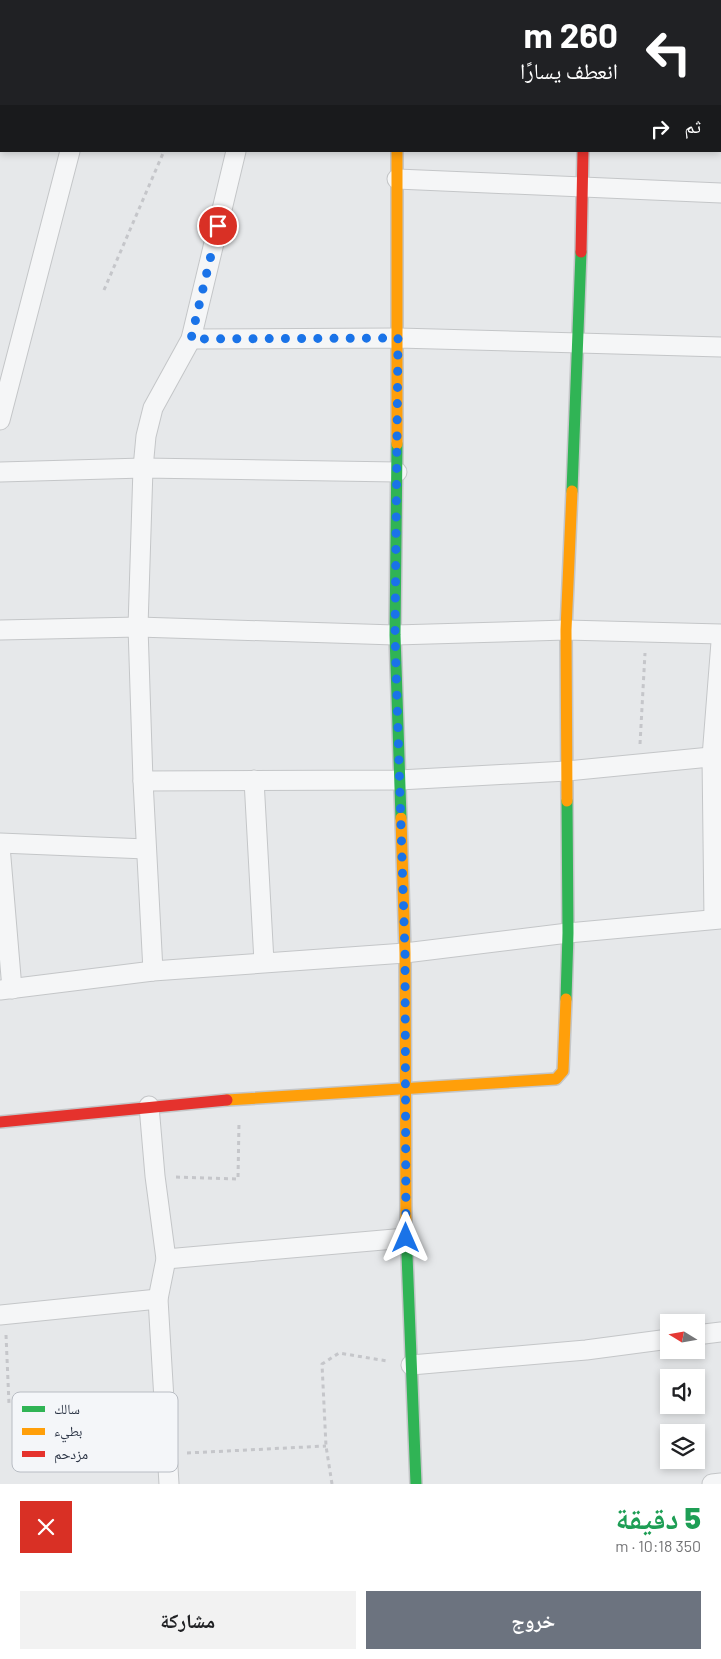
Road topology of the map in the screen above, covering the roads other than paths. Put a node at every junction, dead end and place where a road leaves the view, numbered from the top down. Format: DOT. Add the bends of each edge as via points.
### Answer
graph roads {
  1 [pos="70,152"];
  2 [pos="236,152"];
  3 [pos="397,152"];
  4 [pos="583,152"];
  5 [pos="397,179"];
  6 [pos="584,188"];
  7 [pos="721,193"];
  8 [pos="398,338"];
  9 [pos="191,339"];
  10 [pos="576,344"];
  11 [pos="721,347"];
  12 [pos="0,420"];
  13 [pos="143,468"];
  14 [pos="0,472"];
  15 [pos="396,472"];
  16 [pos="138,627"];
  17 [pos="0,630"];
  18 [pos="566,630"];
  19 [pos="721,634"];
  20 [pos="395,635"];
  21 [pos="721,642"];
  22 [pos="716,756"];
  23 [pos="567,771"];
  24 [pos="254,780"];
  25 [pos="399,780"];
  26 [pos="143,781"];
  27 [pos="0,845"];
  28 [pos="146,849"];
  29 [pos="718,919"];
  30 [pos="568,933"];
  31 [pos="405,953"];
  32 [pos="264,962"];
  33 [pos="154,971"];
  34 [pos="6,990"];
  35 [pos="406,1090"];
  36 [pos="149,1106"];
  37 [pos="0,1122"];
  38 [pos="406,1238"];
  39 [pos="166,1259"];
  40 [pos="158,1300"];
  41 [pos="3,1315"];
  42 [pos="721,1332"];
  43 [pos="705,1334"];
  44 [pos="660,1340"];
  45 [pos="411,1365"];
  46 [pos="163,1392"];
  47 [pos="721,1483"];
  48 [pos="416,1484"];
  49 [pos="712,1484"];
  1 -- 12 [label="street"];
  2 -- 9 [label="street"];
  3 -- 5 [label="street"];
  4 -- 6 [label="street"];
  5 -- 6 [label="street"];
  5 -- 8 [label="street"];
  6 -- 7 [label="street"];
  6 -- 10 [label="street"];
  8 -- 9 [label="street"];
  8 -- 10 [label="street"];
  8 -- 15 [label="street"];
  9 -- 13 [label="street" via="153,408"];
  10 -- 11 [label="street"];
  10 -- 18 [label="street"];
  13 -- 14 [label="street"];
  13 -- 15 [label="street"];
  13 -- 16 [label="street"];
  15 -- 20 [label="street"];
  16 -- 17 [label="street"];
  16 -- 20 [label="street"];
  16 -- 26 [label="street"];
  18 -- 19 [label="street"];
  18 -- 20 [label="street"];
  18 -- 23 [label="street"];
  20 -- 25 [label="street"];
  21 -- 22 [label="street"];
  22 -- 23 [label="street"];
  22 -- 29 [label="street"];
  23 -- 25 [label="street"];
  23 -- 30 [label="street"];
  24 -- 25 [label="street"];
  24 -- 26 [label="street"];
  24 -- 32 [label="street"];
  25 -- 31 [label="street"];
  26 -- 28 [label="street"];
  27 -- 28 [label="street"];
  27 -- 34 [label="street"];
  28 -- 33 [label="street"];
  29 -- 30 [label="street"];
  30 -- 31 [label="street"];
  30 -- 35 [label="street" via="564,1066 561,1076 556,1079"];
  31 -- 32 [label="street"];
  31 -- 35 [label="street"];
  32 -- 33 [label="street"];
  33 -- 34 [label="street"];
  35 -- 36 [label="street"];
  35 -- 38 [label="street"];
  36 -- 37 [label="street"];
  36 -- 39 [label="street"];
  38 -- 39 [label="street"];
  38 -- 45 [label="street"];
  39 -- 40 [label="street"];
  40 -- 41 [label="street"];
  40 -- 46 [label="street"];
  42 -- 43 [label="street"];
  44 -- 45 [label="street"];
  45 -- 48 [label="street"];
  47 -- 49 [label="street"];
}
